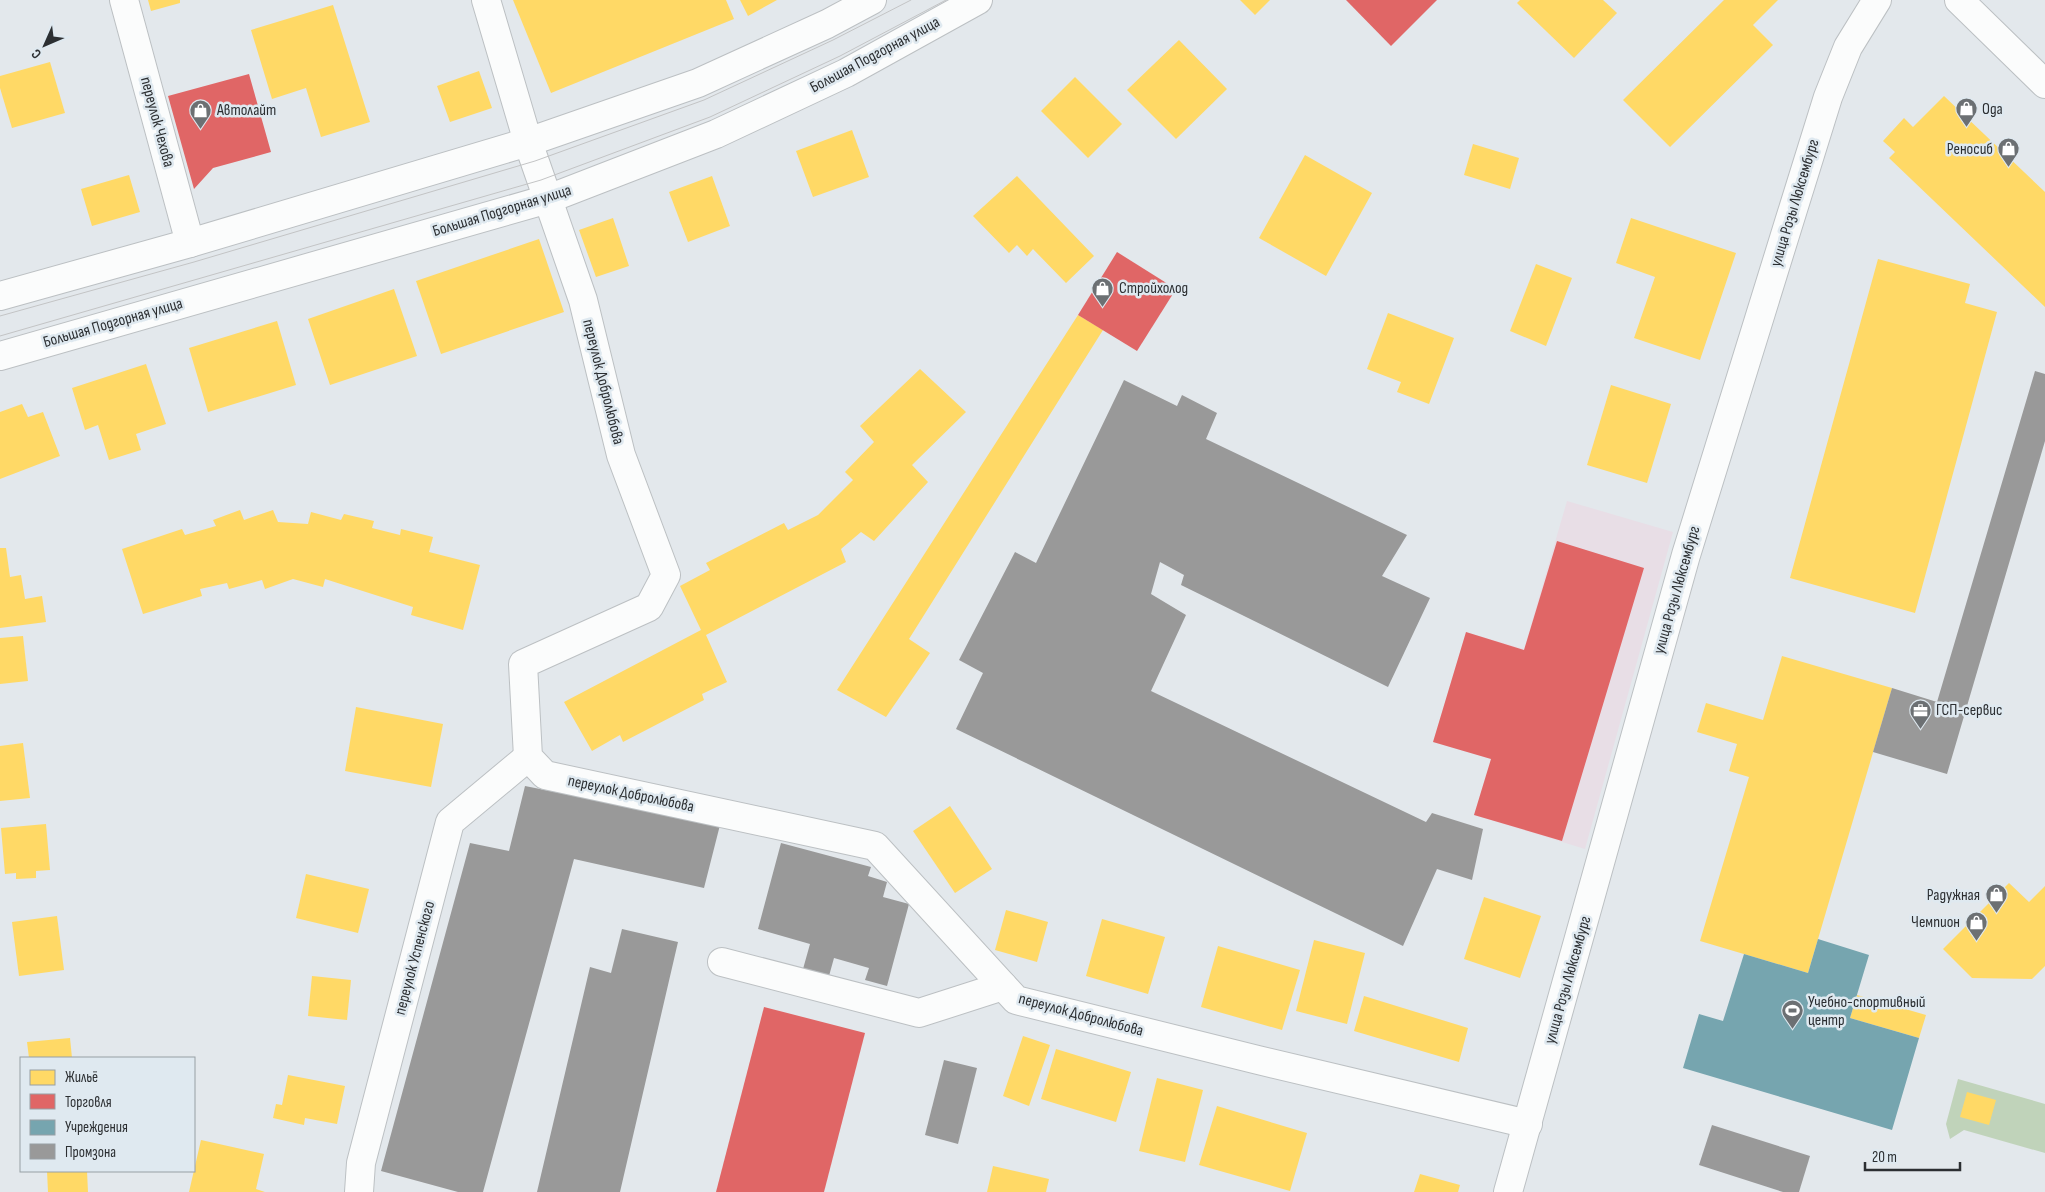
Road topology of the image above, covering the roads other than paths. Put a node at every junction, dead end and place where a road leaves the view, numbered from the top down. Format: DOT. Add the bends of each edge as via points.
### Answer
graph roads {
  1 [pos="124,0"];
  2 [pos="486,0"];
  3 [pos="872,0"];
  4 [pos="978,0"];
  5 [pos="1877,0"];
  6 [pos="1959,0"];
  7 [pos="2045,84"];
  8 [pos="528,142"];
  9 [pos="548,199"];
  10 [pos="190,243"];
  11 [pos="0,296"];
  12 [pos="0,356"];
  13 [pos="528,757"];
  14 [pos="722,962"];
  15 [pos="1003,986"];
  16 [pos="1528,1124"];
  17 [pos="359,1192"];
  18 [pos="1508,1192"];
  1 -- 10 [label="street, переулок Чехова"];
  2 -- 8 [label="street, переулок Добролюбова"];
  3 -- 8 [label="street" via="698,83"];
  4 -- 9 [label="street, Большая Подгорная улица" via="846,73 716,134"];
  5 -- 16 [label="street, улица Розы Люксембург" via="1848,47 1828,97 1790,219 1686,555"];
  6 -- 7 [label="street"];
  8 -- 9 [label="street, переулок Добролюбова"];
  8 -- 10 [label="street"];
  9 -- 12 [label="street, Большая Подгорная улица"];
  9 -- 13 [label="street, переулок Добролюбова" via="583,300 621,455 666,576 649,607 523,664"];
  10 -- 11 [label="street"];
  13 -- 15 [label="street, переулок Добролюбова" via="545,775 875,846"];
  13 -- 17 [label="street, переулок Успенского" via="450,822 361,1164"];
  14 -- 15 [label="street" via="919,1013"];
  15 -- 16 [label="street, переулок Добролюбова" via="1016,1000"];
  16 -- 18 [label="street, улица Розы Люксембург"];
}
